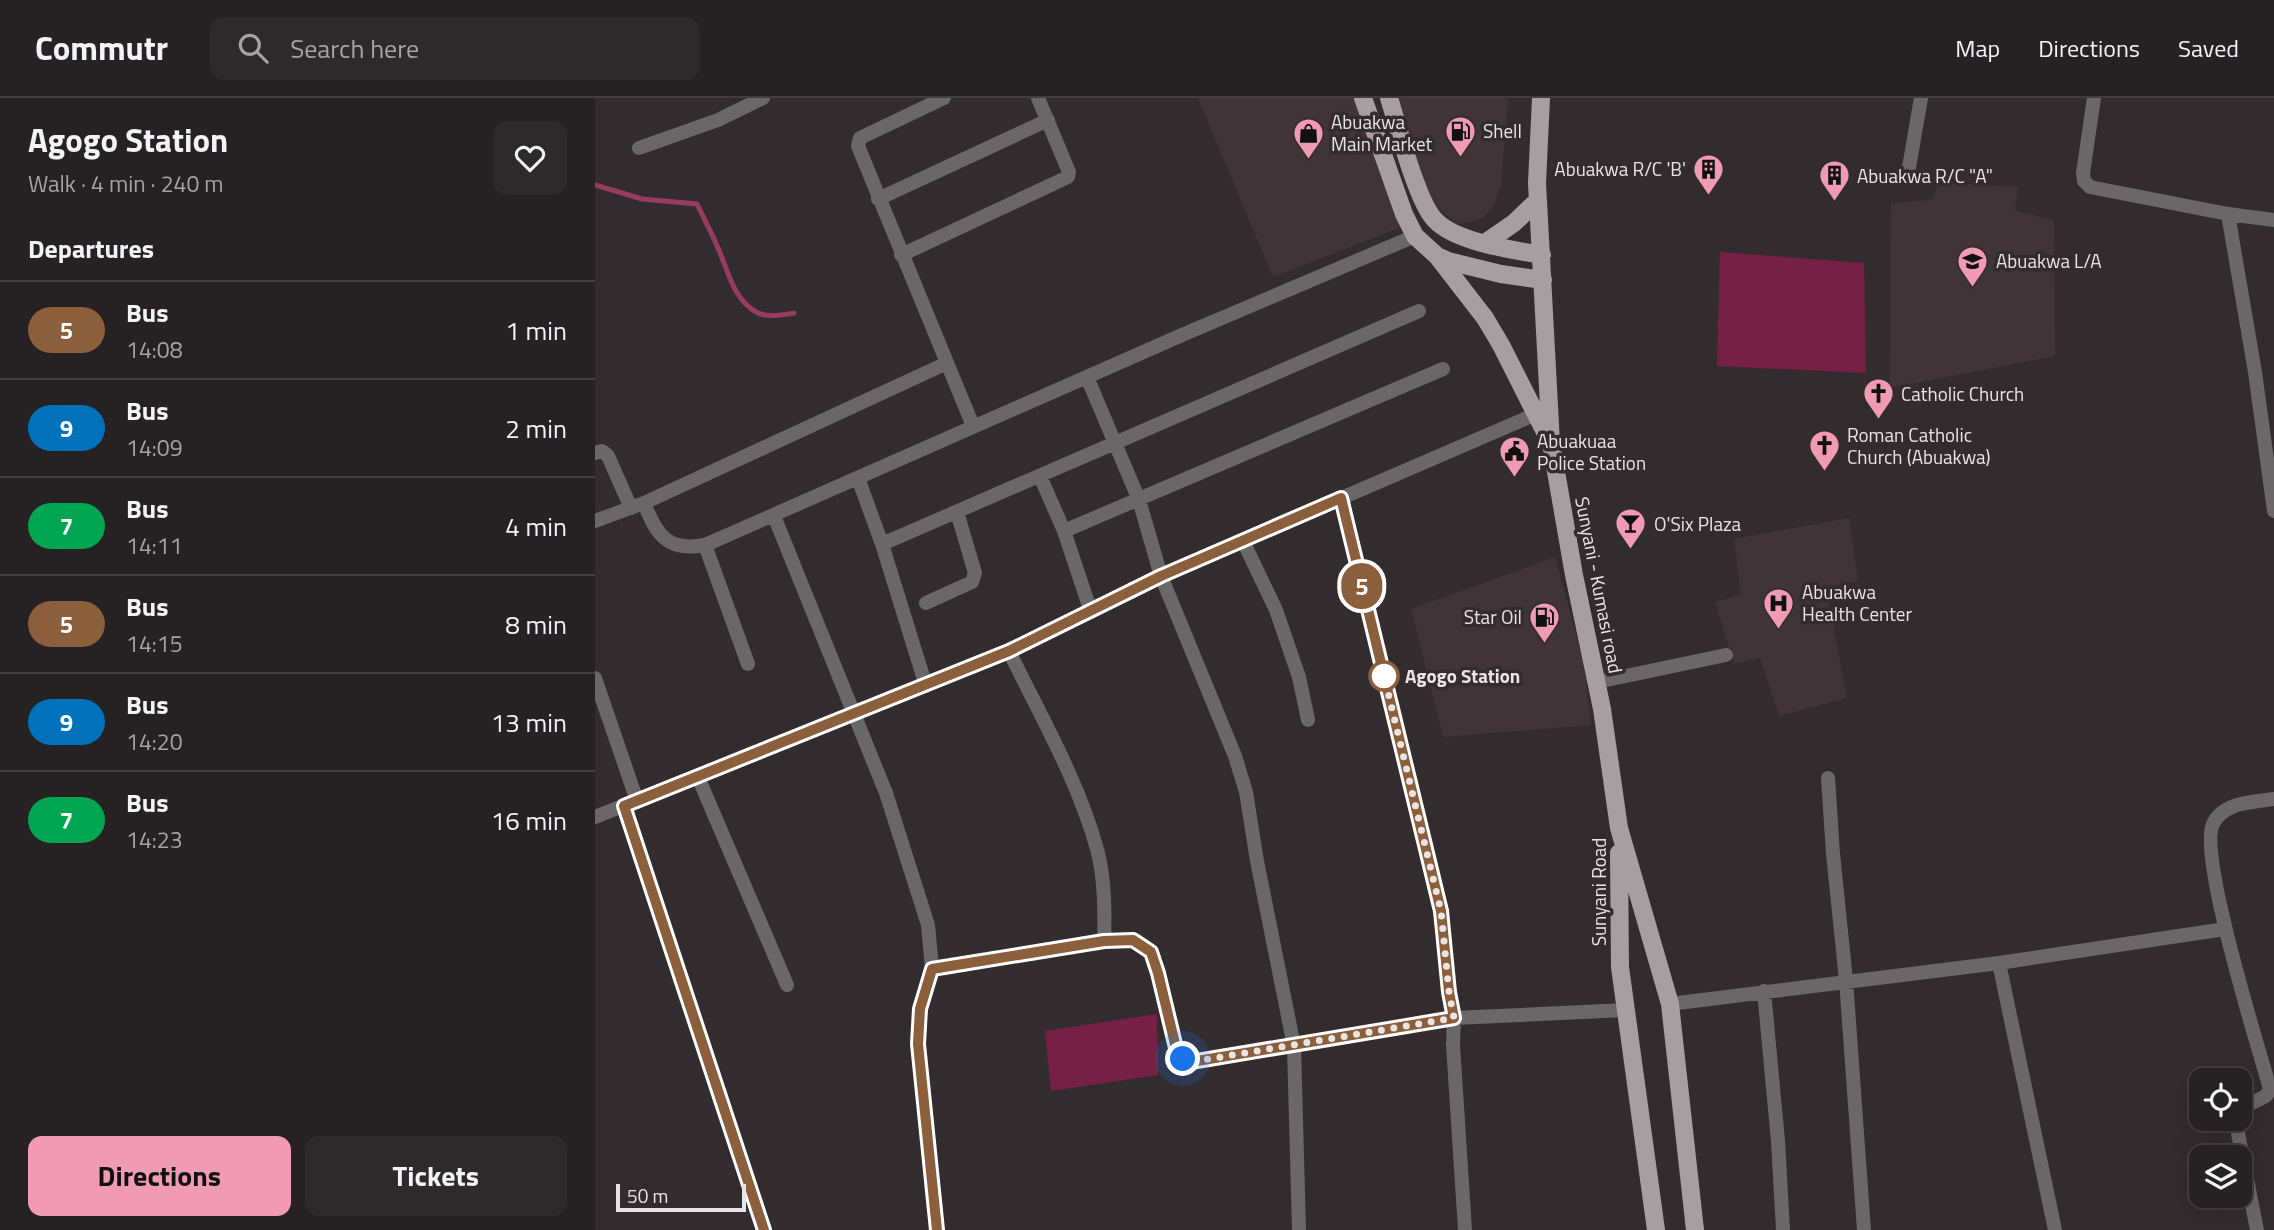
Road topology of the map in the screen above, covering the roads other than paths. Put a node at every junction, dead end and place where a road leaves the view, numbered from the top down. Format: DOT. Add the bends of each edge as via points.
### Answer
graph roads {
  1 [pos="763,98"];
  2 [pos="944,98"];
  3 [pos="1038,98"];
  4 [pos="1363,98"];
  5 [pos="1388,98"];
  6 [pos="1541,98"];
  7 [pos="1921,98"];
  8 [pos="2094,98"];
  9 [pos="1048,120"];
  10 [pos="639,148"];
  11 [pos="1907,179"];
  12 [pos="878,199"];
  13 [pos="1538,200"];
  14 [pos="2228,214"];
  15 [pos="2274,220"];
  16 [pos="1415,236"];
  17 [pos="1485,243"];
  18 [pos="901,255"];
  19 [pos="1542,255"];
  20 [pos="1437,256"];
  21 [pos="1543,280"];
  22 [pos="1419,311"];
  23 [pos="947,363"];
  24 [pos="1443,369"];
  25 [pos="1087,377"];
  26 [pos="1536,414"];
  27 [pos="973,426"];
  28 [pos="1551,443"];
  29 [pos="1115,444"];
  30 [pos="595,453"];
  31 [pos="1040,476"];
  32 [pos="858,478"];
  33 [pos="1341,498"];
  34 [pos="1139,499"];
  35 [pos="637,506"];
  36 [pos="2274,511"];
  37 [pos="957,512"];
  38 [pos="774,516"];
  39 [pos="595,521"];
  40 [pos="1064,531"];
  41 [pos="1243,541"];
  42 [pos="882,544"];
  43 [pos="705,545"];
  44 [pos="1161,576"];
  45 [pos="926,603"];
  46 [pos="1091,612"];
  47 [pos="1009,651"];
  48 [pos="1726,655"];
  49 [pos="748,664"];
  50 [pos="595,678"];
  51 [pos="1597,682"];
  52 [pos="926,686"];
  53 [pos="854,713"];
  54 [pos="1308,720"];
  55 [pos="698,777"];
  56 [pos="1828,778"];
  57 [pos="2274,799"];
  58 [pos="630,804"];
  59 [pos="595,817"];
  60 [pos="1619,828"];
  61 [pos="2225,929"];
  62 [pos="1104,941"];
  63 [pos="1999,963"];
  64 [pos="932,969"];
  65 [pos="1846,980"];
  66 [pos="787,985"];
  67 [pos="1763,991"];
  68 [pos="1669,1004"];
  69 [pos="1626,1010"];
  70 [pos="1454,1018"];
  71 [pos="1294,1046"];
  72 [pos="2252,1104"];
  73 [pos="2238,1131"];
  74 [pos="764,1230"];
  75 [pos="937,1230"];
  76 [pos="1299,1230"];
  77 [pos="1465,1230"];
  78 [pos="1656,1230"];
  79 [pos="1695,1230"];
  80 [pos="1783,1230"];
  81 [pos="1864,1230"];
  82 [pos="2055,1230"];
  83 [pos="2257,1230"];
  1 -- 10 [label="street" via="718,120"];
  2 -- 12 [label="street" via="860,138 859,149"];
  3 -- 9 [label="street"];
  4 -- 16 [label="main road"];
  5 -- 17 [label="main road" via="1429,213 1450,232"];
  6 -- 13 [label="main road, Sunyani - Kumasi road"];
  7 -- 11 [label="street"];
  8 -- 14 [label="street" via="2083,173 2090,187"];
  9 -- 12 [label="street"];
  9 -- 18 [label="street" via="1068,177"];
  12 -- 18 [label="street"];
  13 -- 17 [label="main road"];
  13 -- 19 [label="main road, Sunyani - Kumasi road"];
  14 -- 15 [label="street"];
  14 -- 36 [label="street"];
  16 -- 20 [label="main road"];
  16 -- 25 [label="street"];
  17 -- 19 [label="main road"];
  18 -- 23 [label="street"];
  19 -- 21 [label="main road, Sunyani - Kumasi road"];
  20 -- 21 [label="main road"];
  20 -- 26 [label="main road" via="1485,318"];
  21 -- 28 [label="main road, Sunyani - Kumasi road"];
  22 -- 29 [label="street"];
  23 -- 27 [label="street"];
  23 -- 35 [label="street"];
  24 -- 34 [label="street"];
  25 -- 27 [label="street"];
  25 -- 29 [label="street"];
  26 -- 28 [label="main road"];
  26 -- 33 [label="street"];
  27 -- 32 [label="street"];
  28 -- 51 [label="main road, Sunyani - Kumasi road"];
  29 -- 31 [label="street"];
  29 -- 34 [label="street"];
  30 -- 35 [label="street" via="602,451 608,456"];
  31 -- 37 [label="street"];
  31 -- 40 [label="street"];
  32 -- 38 [label="street"];
  32 -- 42 [label="street"];
  33 -- 41 [label="street"];
  33 -- 70 [label="street" via="1441,911"];
  34 -- 40 [label="street"];
  34 -- 44 [label="street"];
  35 -- 39 [label="street"];
  35 -- 43 [label="street" via="669,542 678,547"];
  37 -- 42 [label="street"];
  37 -- 45 [label="street" via="975,573 972,582"];
  38 -- 43 [label="street"];
  38 -- 53 [label="street"];
  40 -- 46 [label="street"];
  41 -- 44 [label="street"];
  41 -- 54 [label="street" via="1276,610"];
  42 -- 52 [label="street"];
  43 -- 49 [label="street"];
  44 -- 46 [label="street"];
  44 -- 71 [label="street" via="1246,792"];
  46 -- 47 [label="street"];
  47 -- 52 [label="street"];
  47 -- 62 [label="street" via="1075,789 1097,851"];
  48 -- 51 [label="street"];
  50 -- 58 [label="street"];
  51 -- 60 [label="main road, Sunyani - Kumasi road"];
  52 -- 53 [label="street"];
  53 -- 55 [label="street"];
  53 -- 64 [label="street" via="886,793 928,925"];
  55 -- 58 [label="street"];
  55 -- 66 [label="street"];
  56 -- 65 [label="street"];
  57 -- 61 [label="street" via="2223,811 2212,825 2210,846"];
  58 -- 59 [label="street"];
  58 -- 74 [label="street"];
  60 -- 68 [label="main road, Sunyani Road"];
  60 -- 69 [label="main road, Sunyani Road" via="1620,968"];
  61 -- 63 [label="street"];
  61 -- 72 [label="street" via="2270,1089"];
  62 -- 64 [label="street"];
  62 -- 71 [label="street" via="1133,940 1151,952 1176,1048 1183,1059 1191,1062"];
  63 -- 65 [label="street"];
  63 -- 82 [label="street"];
  64 -- 75 [label="street" via="920,1009 918,1044"];
  65 -- 67 [label="street"];
  65 -- 81 [label="street"];
  67 -- 68 [label="street"];
  67 -- 80 [label="street"];
  68 -- 79 [label="main road, Sunyani Road"];
  69 -- 70 [label="street"];
  69 -- 78 [label="main road, Sunyani Road"];
  70 -- 71 [label="street"];
  70 -- 77 [label="street"];
  71 -- 76 [label="street"];
  73 -- 83 [label="street"];
}
